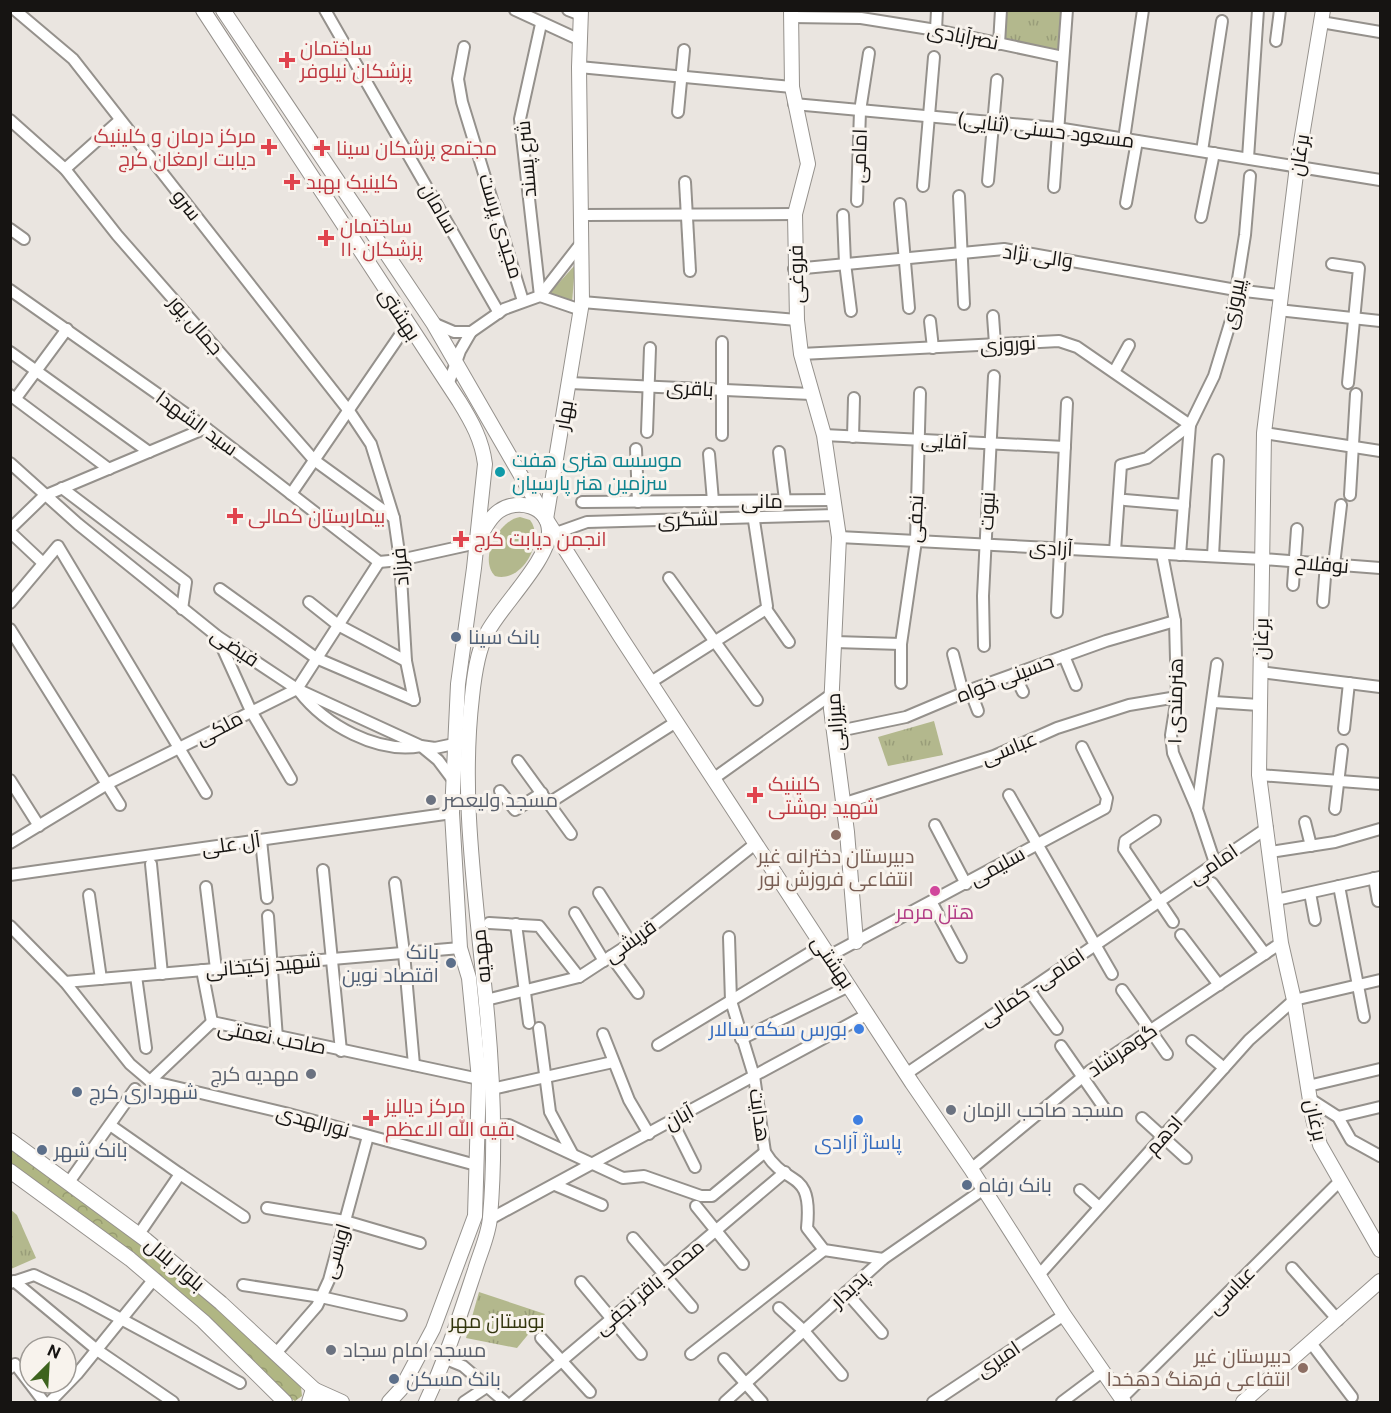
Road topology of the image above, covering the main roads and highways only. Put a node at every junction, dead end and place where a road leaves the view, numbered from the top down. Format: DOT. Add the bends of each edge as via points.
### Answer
graph roads {
  1 [pos="203,10"];
  2 [pos="223,10"];
  3 [pos="577,12"];
  4 [pos="791,14"];
  5 [pos="1322,16"];
  6 [pos="546,519"];
  7 [pos="839,537"];
  8 [pos="551,538"];
  9 [pos="477,543"];
  10 [pos="856,942"];
  11 [pos="10,1140"];
  12 [pos="10,1171"];
  13 [pos="1380,1250"];
  14 [pos="1380,1281"];
  15 [pos="311,1396"];
  16 [pos="397,1397"];
  17 [pos="1123,1401"];
  18 [pos="285,1402"];
  19 [pos="328,1402"];
  20 [pos="342,1402"];
  21 [pos="381,1402"];
  22 [pos="426,1402"];
  23 [pos="1243,1402"];
  1 -- 9 [label="main road, بهشتى" via="478,434 485,464"];
  2 -- 6 [label="main road, بهشتى" via="433,323"];
  3 -- 6 [label="main road, بهار" via="583,215 581,306"];
  4 -- 7 [label="main road, فروغی" via="792,87 808,164 795,214 797,320 801,354 824,435"];
  5 -- 13 [label="main road, برغان" via="1297,166 1264,433 1259,775 1281,943 1320,1145"];
  6 -- 8 [label="main road"];
  6 -- 9 [label="main road" via="530,506 508,506 489,520"];
  7 -- 10 [label="main road, میرزایی" via="832,694"];
  8 -- 17 [label="main road, بهشتی" via="651,682"];
  8 -- 22 [label="main road, مهدیه" via="487,634 472,699 467,810 492,1089 490,1219 446,1359"];
  9 -- 16 [label="main road, مهدیه" via="458,684 452,813 460,948 469,978 479,1079 475,1216 433,1329"];
  11 -- 15 [label="main road, بلوار بلال" via="139,1234 277,1352"];
  12 -- 18 [label="main road, بلوار بلال" via="154,1279"];
  14 -- 23 [label="main road"];
  15 -- 19 [label="main road, بلوار بلال"];
  15 -- 20 [label="main road"];
  16 -- 21 [label="main road"];
}
